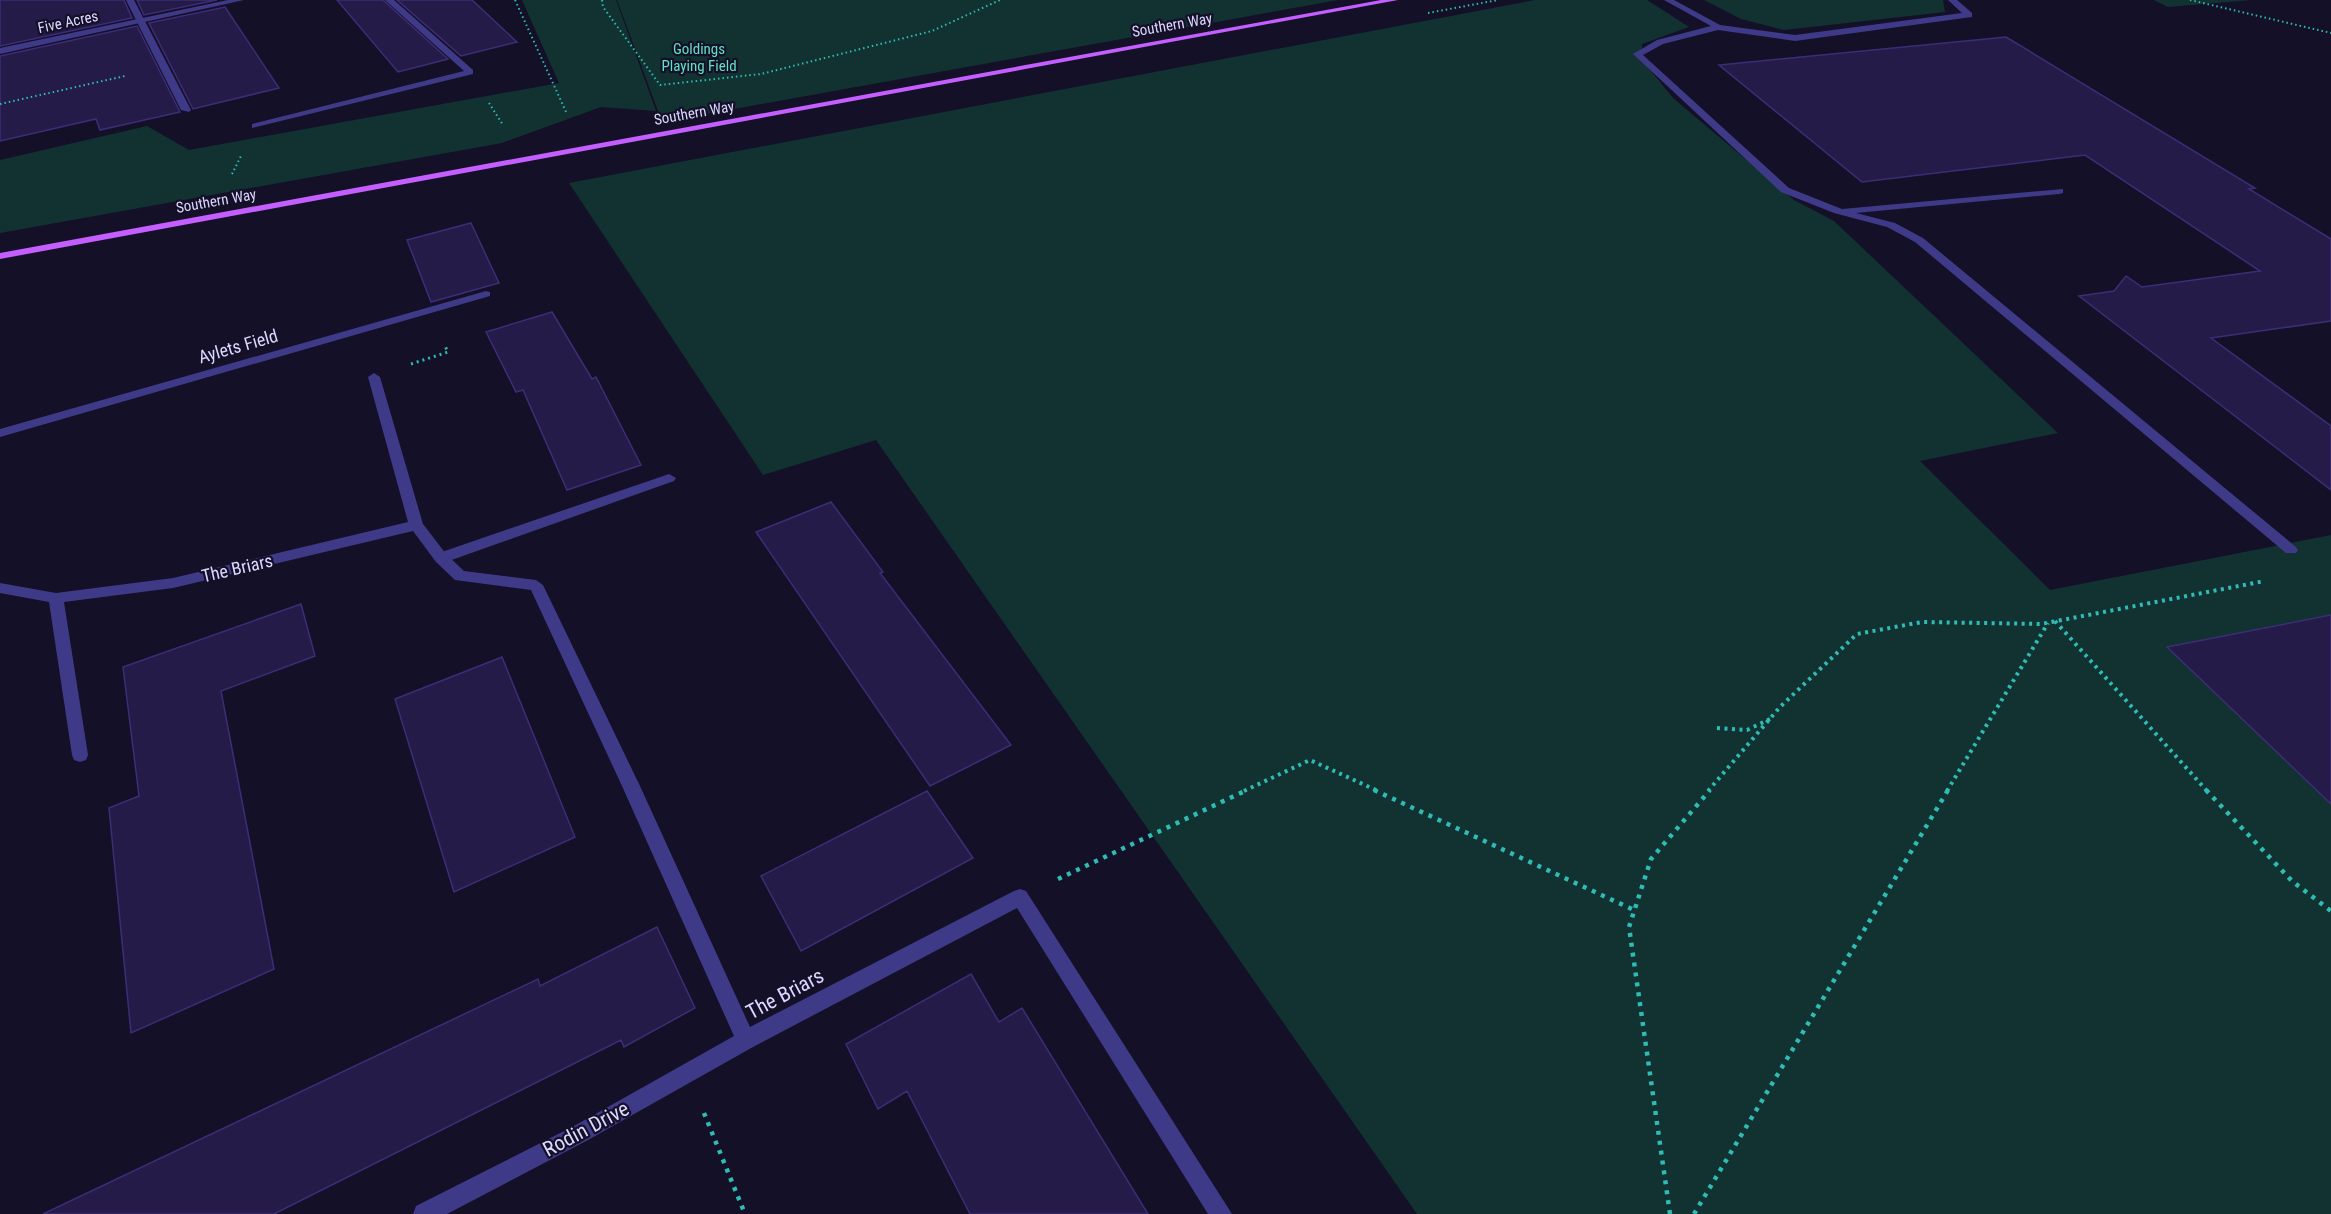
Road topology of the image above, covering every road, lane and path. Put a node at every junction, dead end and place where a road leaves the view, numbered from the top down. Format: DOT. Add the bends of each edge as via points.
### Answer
graph roads {
  1 [pos="130,0"];
  2 [pos="240,0"];
  3 [pos="389,0"];
  4 [pos="515,0"];
  5 [pos="602,0"];
  6 [pos="1000,0"];
  7 [pos="1394,0"];
  8 [pos="1668,0"];
  9 [pos="1952,0"];
  10 [pos="2190,0"];
  11 [pos="141,21"];
  12 [pos="1718,27"];
  13 [pos="2331,33"];
  14 [pos="0,51"];
  15 [pos="164,67"];
  16 [pos="470,72"];
  17 [pos="0,104"];
  18 [pos="186,110"];
  19 [pos="570,121"];
  20 [pos="255,126"];
  21 [pos="507,132"];
  22 [pos="2059,191"];
  23 [pos="1838,211"];
  24 [pos="0,256"];
  25 [pos="486,294"];
  26 [pos="374,377"];
  27 [pos="0,432"];
  28 [pos="669,478"];
  29 [pos="416,525"];
  30 [pos="2291,550"];
  31 [pos="441,558"];
  32 [pos="0,588"];
  33 [pos="56,598"];
  34 [pos="2055,621"];
  35 [pos="2048,622"];
  36 [pos="1773,717"];
  37 [pos="1717,728"];
  38 [pos="80,755"];
  39 [pos="1020,897"];
  40 [pos="1634,910"];
  41 [pos="2331,911"];
  42 [pos="746,1040"];
  43 [pos="688,1073"];
  44 [pos="424,1214"];
  45 [pos="746,1214"];
  46 [pos="1221,1214"];
  47 [pos="1670,1214"];
  48 [pos="1694,1214"];
  1 -- 11 [label="street"];
  2 -- 11 [label="street, Five Acres"];
  3 -- 16 [label="street"];
  4 -- 19 [label="path"];
  5 -- 6 [label="path" via="603,7 660,85 761,74 932,31"];
  7 -- 24 [label="main road, Southern Way"];
  8 -- 12 [label="street"];
  9 -- 12 [label="street" via="1969,15 1795,38"];
  10 -- 13 [label="path"];
  11 -- 14 [label="street, Five Acres"];
  11 -- 15 [label="street"];
  12 -- 23 [label="street" via="1660,42 1637,54 1785,190"];
  15 -- 17 [label="path"];
  15 -- 18 [label="street"];
  16 -- 20 [label="street"];
  16 -- 21 [label="path"];
  22 -- 23 [label="street"];
  23 -- 30 [label="street" via="1891,225 1919,240"];
  25 -- 27 [label="street, Aylets Field"];
  26 -- 29 [label="street, The Briars"];
  28 -- 31 [label="street"];
  29 -- 31 [label="street, The Briars"];
  29 -- 33 [label="street, The Briars" via="172,583"];
  30 -- 34 [label="path" via="2285,578"];
  31 -- 42 [label="street, The Briars" via="460,576 536,585"];
  32 -- 33 [label="street, The Briars"];
  33 -- 38 [label="street"];
  34 -- 35 [label="path"];
  34 -- 41 [label="path" via="2168,750 2292,880"];
  35 -- 36 [label="path" via="1922,622 1857,634"];
  35 -- 48 [label="path"];
  36 -- 37 [label="path" via="1747,730"];
  36 -- 40 [label="path" via="1651,859"];
  39 -- 40 [label="path" via="1310,760"];
  39 -- 42 [label="street, The Briars"];
  39 -- 46 [label="street"];
  40 -- 47 [label="path" via="1629,927"];
  42 -- 43 [label="street, Rodin Drive"];
  43 -- 44 [label="street, Rodin Drive"];
  43 -- 45 [label="path"];
}
